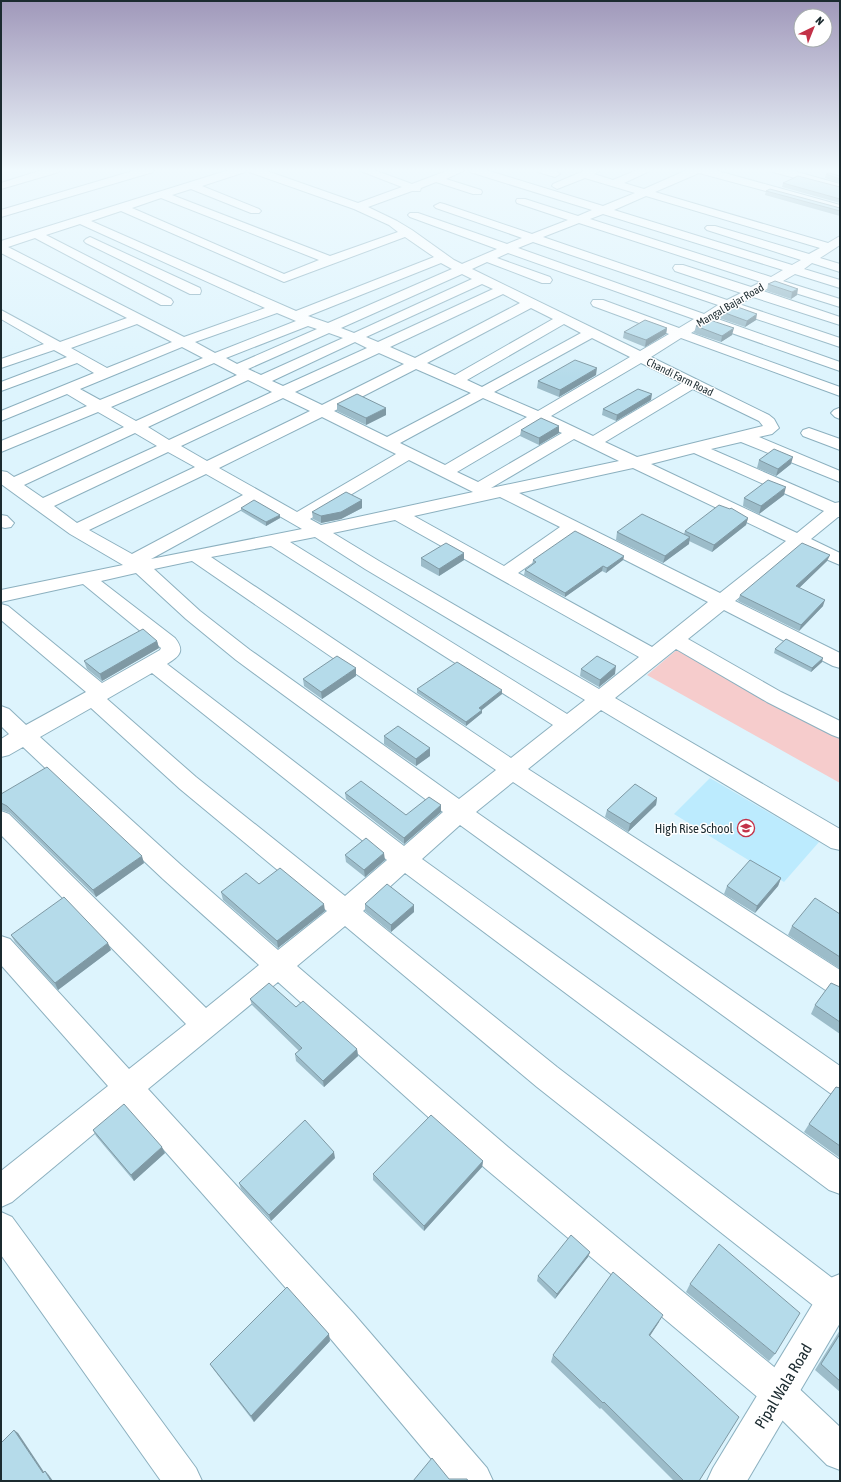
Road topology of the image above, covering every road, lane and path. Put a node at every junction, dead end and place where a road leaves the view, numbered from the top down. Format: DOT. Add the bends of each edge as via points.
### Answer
graph roads {
  1 [pos="20,239"];
  2 [pos="46,239"];
  3 [pos="87,239"];
  4 [pos="123,239"];
  5 [pos="194,239"];
  6 [pos="275,239"];
  7 [pos="388,239"];
  8 [pos="417,239"];
  9 [pos="481,239"];
  10 [pos="529,239"];
  11 [pos="534,239"];
  12 [pos="638,239"];
  13 [pos="694,239"];
  14 [pos="746,239"];
  15 [pos="833,240"];
  16 [pos="1,245"];
  17 [pos="1,248"];
  18 [pos="508,249"];
  19 [pos="840,256"];
  20 [pos="442,258"];
  21 [pos="487,258"];
  22 [pos="811,259"];
  23 [pos="329,260"];
  24 [pos="670,266"];
  25 [pos="840,268"];
  26 [pos="462,269"];
  27 [pos="792,270"];
  28 [pos="482,279"];
  29 [pos="546,280"];
  30 [pos="771,282"];
  31 [pos="840,284"];
  32 [pos="503,289"];
  33 [pos="196,291"];
  34 [pos="751,292"];
  35 [pos="166,302"];
  36 [pos="530,303"];
  37 [pos="598,303"];
  38 [pos="840,303"];
  39 [pos="728,305"];
  40 [pos="277,308"];
  41 [pos="1,314"];
  42 [pos="138,319"];
  43 [pos="302,319"];
  44 [pos="563,319"];
  45 [pos="705,319"];
  46 [pos="840,321"];
  47 [pos="328,328"];
  48 [pos="592,333"];
  49 [pos="680,333"];
  50 [pos="354,337"];
  51 [pos="183,342"];
  52 [pos="840,343"];
  53 [pos="56,346"];
  54 [pos="380,348"];
  55 [pos="640,357"];
  56 [pos="77,358"];
  57 [pos="214,358"];
  58 [pos="1,364"];
  59 [pos="417,364"];
  60 [pos="840,367"];
  61 [pos="107,374"];
  62 [pos="248,375"];
  63 [pos="457,380"];
  64 [pos="692,383"];
  65 [pos="1,387"];
  66 [pos="69,389"];
  67 [pos="284,392"];
  68 [pos="484,392"];
  69 [pos="840,392"];
  70 [pos="98,406"];
  71 [pos="321,410"];
  72 [pos="1,416"];
  73 [pos="538,416"];
  74 [pos="136,427"];
  75 [pos="574,433"];
  76 [pos="809,433"];
  77 [pos="744,437"];
  78 [pos="594,442"];
  79 [pos="387,444"];
  80 [pos="840,445"];
  81 [pos="170,446"];
  82 [pos="1,447"];
  83 [pos="696,448"];
  84 [pos="408,454"];
  85 [pos="637,462"];
  86 [pos="208,468"];
  87 [pos="445,472"];
  88 [pos="840,477"];
  89 [pos="7,480"];
  90 [pos="489,491"];
  91 [pos="256,495"];
  92 [pos="43,506"];
  93 [pos="839,509"];
  94 [pos="398,514"];
  95 [pos="297,519"];
  96 [pos="572,527"];
  97 [pos="76,530"];
  98 [pos="318,531"];
  99 [pos="273,539"];
  100 [pos="798,541"];
  101 [pos="195,555"];
  102 [pos="840,560"];
  103 [pos="135,564"];
  104 [pos="506,573"];
  105 [pos="86,577"];
  106 [pos="5,590"];
  107 [pos="722,601"];
  108 [pos="1,610"];
  109 [pos="675,640"];
  110 [pos="653,656"];
  111 [pos="840,661"];
  112 [pos="153,663"];
  113 [pos="97,695"];
  114 [pos="599,699"];
  115 [pos="1,714"];
  116 [pos="568,724"];
  117 [pos="840,730"];
  118 [pos="12,742"];
  119 [pos="512,770"];
  120 [pos="459,812"];
  121 [pos="1,820"];
  122 [pos="840,841"];
  123 [pos="404,859"];
  124 [pos="344,912"];
  125 [pos="1,947"];
  126 [pos="278,966"];
  127 [pos="840,985"];
  128 [pos="205,1025"];
  129 [pos="840,1083"];
  130 [pos="128,1087"];
  131 [pos="840,1179"];
  132 [pos="1,1191"];
  133 [pos="1,1228"];
  134 [pos="838,1299"];
  135 [pos="779,1392"];
  136 [pos="840,1452"];
  137 [pos="183,1481"];
  138 [pos="474,1481"];
  139 [pos="726,1481"];
  1 -- 16 [label="street"];
  2 -- 35 [label="street"];
  3 -- 33 [label="street"];
  4 -- 40 [label="street"];
  5 -- 23 [label="street" via="284,278"];
  6 -- 23 [label="street"];
  7 -- 23 [label="street"];
  8 -- 20 [label="street, Chandi Farm Road"];
  9 -- 18 [label="street"];
  10 -- 18 [label="street"];
  11 -- 39 [label="street"];
  12 -- 30 [label="street"];
  13 -- 27 [label="street"];
  14 -- 22 [label="street"];
  15 -- 19 [label="street"];
  15 -- 22 [label="street, Mangal Bajar Road"];
  17 -- 42 [label="street"];
  18 -- 21 [label="street"];
  18 -- 45 [label="street"];
  20 -- 26 [label="street, Chandi Farm Road"];
  20 -- 43 [label="street"];
  21 -- 26 [label="street"];
  21 -- 29 [label="street"];
  22 -- 25 [label="street"];
  22 -- 27 [label="street, Mangal Bajar Road"];
  24 -- 34 [label="street"];
  26 -- 28 [label="street, Chandi Farm Road"];
  26 -- 47 [label="street"];
  27 -- 30 [label="street, Mangal Bajar Road"];
  27 -- 31 [label="street"];
  28 -- 32 [label="street, Chandi Farm Road"];
  28 -- 50 [label="street"];
  30 -- 34 [label="street, Mangal Bajar Road"];
  30 -- 38 [label="street"];
  32 -- 36 [label="street, Chandi Farm Road"];
  32 -- 54 [label="street"];
  34 -- 39 [label="street, Mangal Bajar Road"];
  34 -- 46 [label="street"];
  36 -- 44 [label="street, Chandi Farm Road"];
  36 -- 59 [label="street"];
  37 -- 49 [label="street"];
  39 -- 45 [label="street, Mangal Bajar Road"];
  39 -- 52 [label="street"];
  40 -- 43 [label="street"];
  40 -- 51 [label="street"];
  41 -- 53 [label="street"];
  42 -- 51 [label="street"];
  42 -- 53 [label="street"];
  43 -- 47 [label="street"];
  43 -- 57 [label="street"];
  44 -- 48 [label="street, Chandi Farm Road"];
  44 -- 63 [label="street"];
  45 -- 49 [label="street, Mangal Bajar Road"];
  45 -- 60 [label="street"];
  47 -- 50 [label="street"];
  47 -- 62 [label="street"];
  48 -- 55 [label="street, Chandi Farm Road"];
  48 -- 68 [label="street"];
  49 -- 55 [label="street, Mangal Bajar Road"];
  49 -- 69 [label="street"];
  50 -- 54 [label="street"];
  50 -- 62 [label="street"];
  51 -- 57 [label="street"];
  51 -- 61 [label="street"];
  53 -- 56 [label="street"];
  53 -- 58 [label="street"];
  54 -- 59 [label="street"];
  54 -- 67 [label="street"];
  55 -- 64 [label="street, Chandi Farm Road"];
  55 -- 73 [label="street, Mangal Bajar Road"];
  56 -- 61 [label="street"];
  56 -- 65 [label="street"];
  57 -- 62 [label="street"];
  57 -- 70 [label="street"];
  59 -- 63 [label="street"];
  59 -- 71 [label="street"];
  61 -- 66 [label="street"];
  62 -- 67 [label="street"];
  62 -- 74 [label="street"];
  63 -- 68 [label="street"];
  64 -- 77 [label="street, Chandi Farm Road" via="769,422 771,428"];
  64 -- 78 [label="street"];
  66 -- 70 [label="street"];
  66 -- 72 [label="street"];
  67 -- 71 [label="street"];
  67 -- 81 [label="street"];
  68 -- 73 [label="street"];
  68 -- 79 [label="street"];
  70 -- 74 [label="street"];
  70 -- 82 [label="street"];
  71 -- 79 [label="street"];
  71 -- 86 [label="street"];
  73 -- 75 [label="street"];
  73 -- 87 [label="street, Mangal Bajar Road"];
  74 -- 81 [label="street"];
  74 -- 89 [label="street"];
  75 -- 78 [label="street"];
  75 -- 90 [label="street"];
  76 -- 80 [label="street"];
  77 -- 83 [label="street, Chandi Farm Road"];
  77 -- 88 [label="street"];
  78 -- 85 [label="street"];
  79 -- 84 [label="street"];
  81 -- 86 [label="street"];
  81 -- 92 [label="street"];
  83 -- 85 [label="street, Chandi Farm Road"];
  83 -- 93 [label="street"];
  84 -- 87 [label="street"];
  84 -- 95 [label="street"];
  85 -- 90 [label="street, Chandi Farm Road"];
  85 -- 100 [label="street"];
  86 -- 91 [label="street"];
  86 -- 97 [label="street"];
  87 -- 90 [label="street"];
  89 -- 92 [label="street"];
  90 -- 94 [label="street, Chandi Farm Road"];
  90 -- 96 [label="street"];
  91 -- 95 [label="street"];
  91 -- 103 [label="street"];
  92 -- 97 [label="street"];
  93 -- 100 [label="street"];
  94 -- 98 [label="street, Chandi Farm Road"];
  94 -- 104 [label="street"];
  95 -- 98 [label="street"];
  96 -- 104 [label="street"];
  96 -- 107 [label="street"];
  97 -- 103 [label="street"];
  98 -- 99 [label="street, Chandi Farm Road"];
  98 -- 114 [label="street"];
  99 -- 101 [label="street, Chandi Farm Road"];
  99 -- 116 [label="street"];
  100 -- 102 [label="street"];
  100 -- 107 [label="street"];
  101 -- 103 [label="street, Chandi Farm Road"];
  101 -- 119 [label="street"];
  103 -- 105 [label="street, Chandi Farm Road"];
  103 -- 120 [label="street" via="244,655"];
  104 -- 110 [label="street"];
  105 -- 106 [label="street, Chandi Farm Road"];
  105 -- 112 [label="street" via="168,643 171,650 168,655"];
  107 -- 109 [label="street"];
  107 -- 111 [label="street"];
  108 -- 113 [label="street"];
  109 -- 110 [label="street"];
  109 -- 117 [label="street" via="774,697"];
  110 -- 114 [label="street"];
  112 -- 113 [label="street"];
  112 -- 123 [label="street"];
  113 -- 118 [label="street"];
  113 -- 124 [label="street" via="188,783"];
  114 -- 116 [label="street"];
  114 -- 122 [label="street"];
  115 -- 118 [label="street"];
  116 -- 119 [label="street"];
  118 -- 126 [label="street" via="172,872"];
  119 -- 120 [label="street"];
  119 -- 127 [label="street"];
  120 -- 123 [label="street"];
  120 -- 129 [label="street"];
  121 -- 128 [label="street"];
  123 -- 124 [label="street"];
  123 -- 131 [label="street"];
  124 -- 126 [label="street"];
  124 -- 134 [label="street" via="547,1077"];
  125 -- 130 [label="street"];
  126 -- 128 [label="street"];
  126 -- 135 [label="street" via="497,1158"];
  128 -- 130 [label="street"];
  130 -- 132 [label="street"];
  130 -- 138 [label="street" via="342,1326"];
  133 -- 137 [label="street"];
  134 -- 135 [label="street, Pipal Wala Road"];
  135 -- 136 [label="street"];
  135 -- 139 [label="street, Pipal Wala Road"];
}
